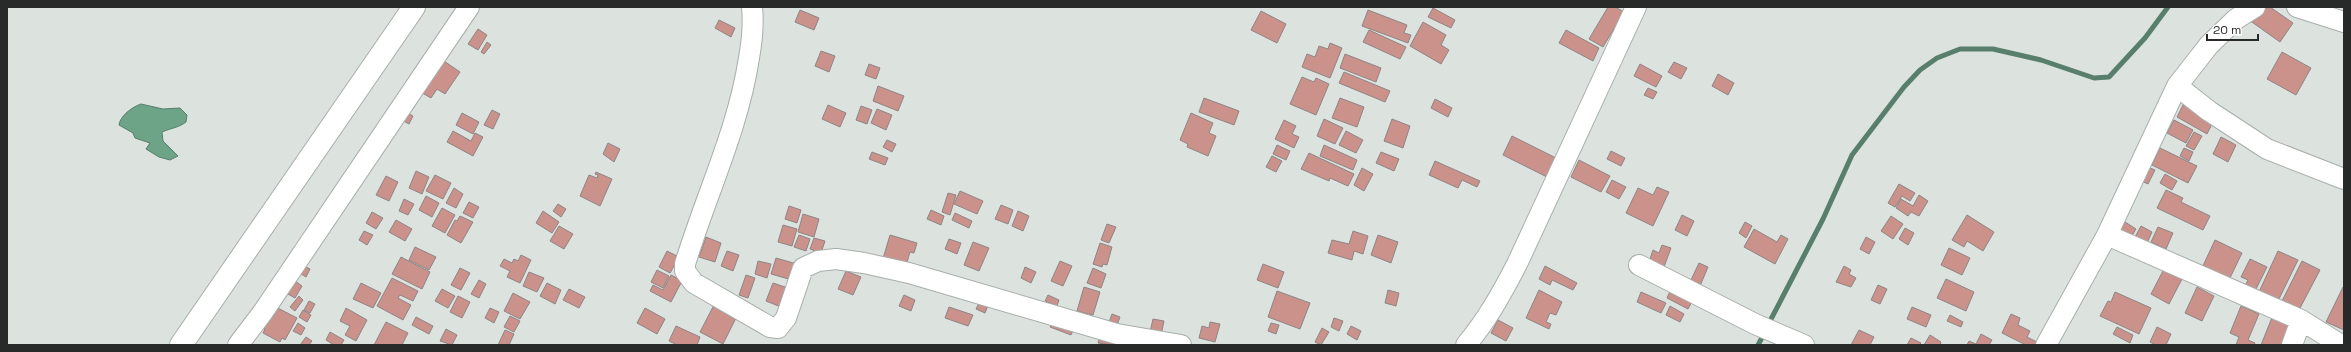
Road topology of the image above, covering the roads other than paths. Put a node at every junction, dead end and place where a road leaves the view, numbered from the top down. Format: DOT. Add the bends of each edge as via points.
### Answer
graph roads {
  1 [pos="414,7"];
  2 [pos="469,7"];
  3 [pos="752,7"];
  4 [pos="1636,7"];
  5 [pos="2254,7"];
  6 [pos="2297,7"];
  7 [pos="2344,22"];
  8 [pos="2177,86"];
  9 [pos="2344,179"];
  10 [pos="2107,235"];
  11 [pos="1639,265"];
  12 [pos="2302,320"];
  13 [pos="2054,343"];
  14 [pos="181,345"];
  15 [pos="238,345"];
  16 [pos="1181,345"];
  17 [pos="1466,345"];
  18 [pos="1804,345"];
  19 [pos="2292,345"];
  20 [pos="2341,345"];
  1 -- 14 [label="street"];
  2 -- 15 [label="street" via="263,312"];
  3 -- 16 [label="street" via="754,24 745,84 685,264 685,271 694,283 770,327 778,328 786,318 803,268 818,261 836,259 909,273 1117,334"];
  4 -- 17 [label="street" via="1497,303"];
  5 -- 8 [label="street" via="2236,19 2209,45"];
  6 -- 7 [label="street"];
  8 -- 9 [label="street" via="2209,111 2267,149"];
  8 -- 10 [label="street"];
  10 -- 12 [label="street"];
  10 -- 13 [label="street"];
  11 -- 18 [label="street" via="1763,328"];
  12 -- 19 [label="street"];
  12 -- 20 [label="street"];
}
